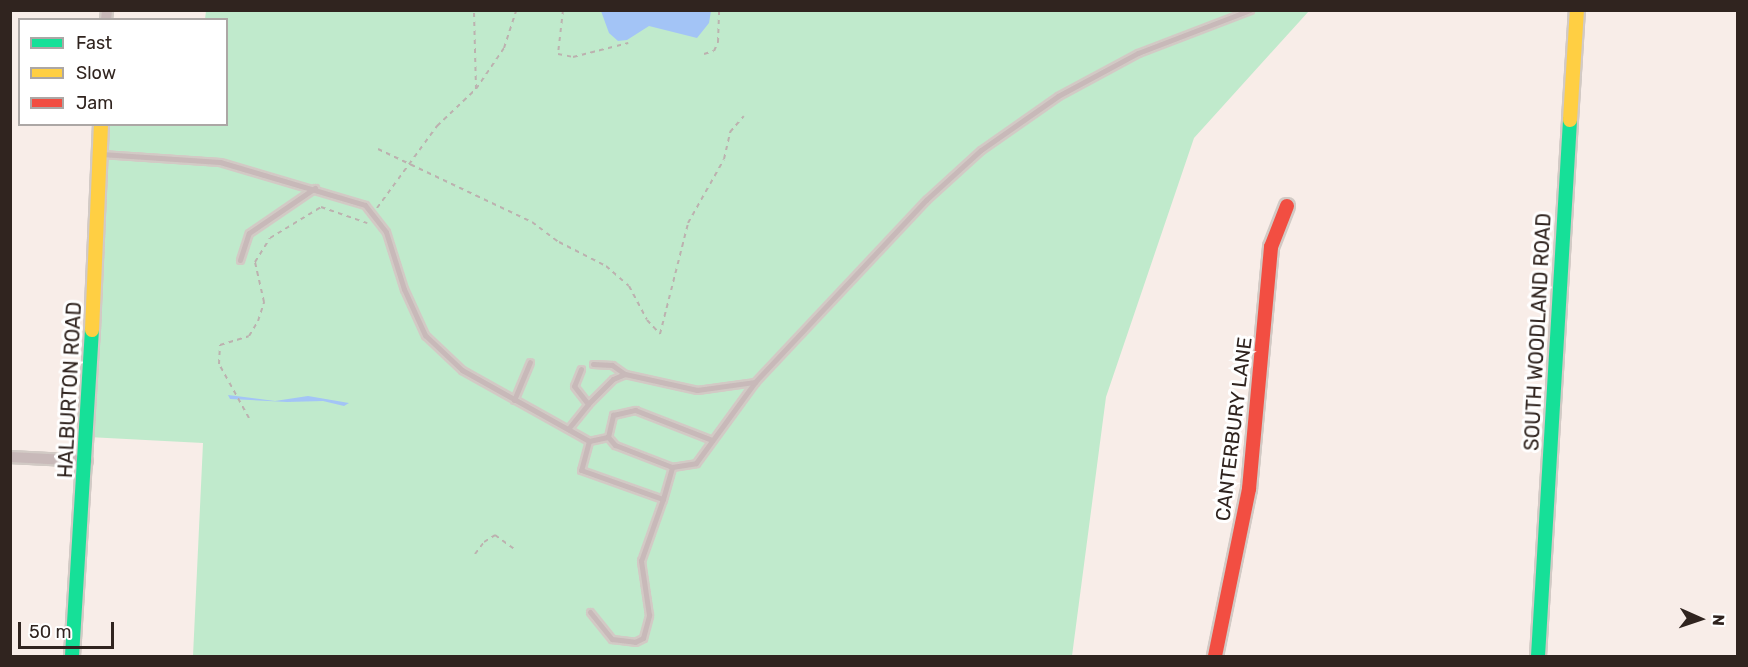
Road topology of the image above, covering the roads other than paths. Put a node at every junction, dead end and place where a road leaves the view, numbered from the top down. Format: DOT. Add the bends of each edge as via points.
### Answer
graph roads {
  1 [pos="1250,10"];
  2 [pos="1577,10"];
  3 [pos="101,126"];
  4 [pos="99,154"];
  5 [pos="315,188"];
  6 [pos="1287,206"];
  7 [pos="240,260"];
  8 [pos="530,362"];
  9 [pos="593,364"];
  10 [pos="581,369"];
  11 [pos="625,374"];
  12 [pos="755,382"];
  13 [pos="514,400"];
  14 [pos="588,404"];
  15 [pos="568,429"];
  16 [pos="608,436"];
  17 [pos="712,440"];
  18 [pos="589,441"];
  19 [pos="10,457"];
  20 [pos="87,461"];
  21 [pos="672,467"];
  22 [pos="663,499"];
  23 [pos="590,612"];
  24 [pos="72,657"];
  25 [pos="1215,657"];
  26 [pos="1538,657"];
  1 -- 12 [label="lane" via="1138,53 1058,96 981,150 926,200"];
  2 -- 26 [label="street, SOUTH WOODLAND ROAD"];
  3 -- 4 [label="street, HALBURTON ROAD"];
  4 -- 5 [label="lane" via="194,158"];
  4 -- 20 [label="street, HALBURTON ROAD"];
  5 -- 7 [label="lane" via="249,233"];
  5 -- 13 [label="lane" via="351,198 374,212 386,232 404,290 425,335 462,370"];
  6 -- 25 [label="street, CANTERBURY LANE" via="1271,247 1250,489"];
  8 -- 13 [label="lane"];
  9 -- 11 [label="lane" via="612,366"];
  10 -- 14 [label="lane" via="574,386"];
  11 -- 12 [label="lane" via="697,390"];
  11 -- 14 [label="lane" via="613,379"];
  12 -- 17 [label="lane"];
  13 -- 15 [label="lane"];
  14 -- 15 [label="lane"];
  15 -- 18 [label="lane"];
  16 -- 17 [label="lane" via="613,415 635,410"];
  16 -- 18 [label="lane"];
  16 -- 21 [label="lane" via="620,448"];
  17 -- 21 [label="lane" via="696,463"];
  18 -- 22 [label="lane" via="580,470"];
  19 -- 20 [label="street"];
  20 -- 24 [label="street, HALBURTON ROAD"];
  21 -- 22 [label="lane"];
  22 -- 23 [label="lane" via="641,561 649,615 643,638 635,642 612,639"];
}
